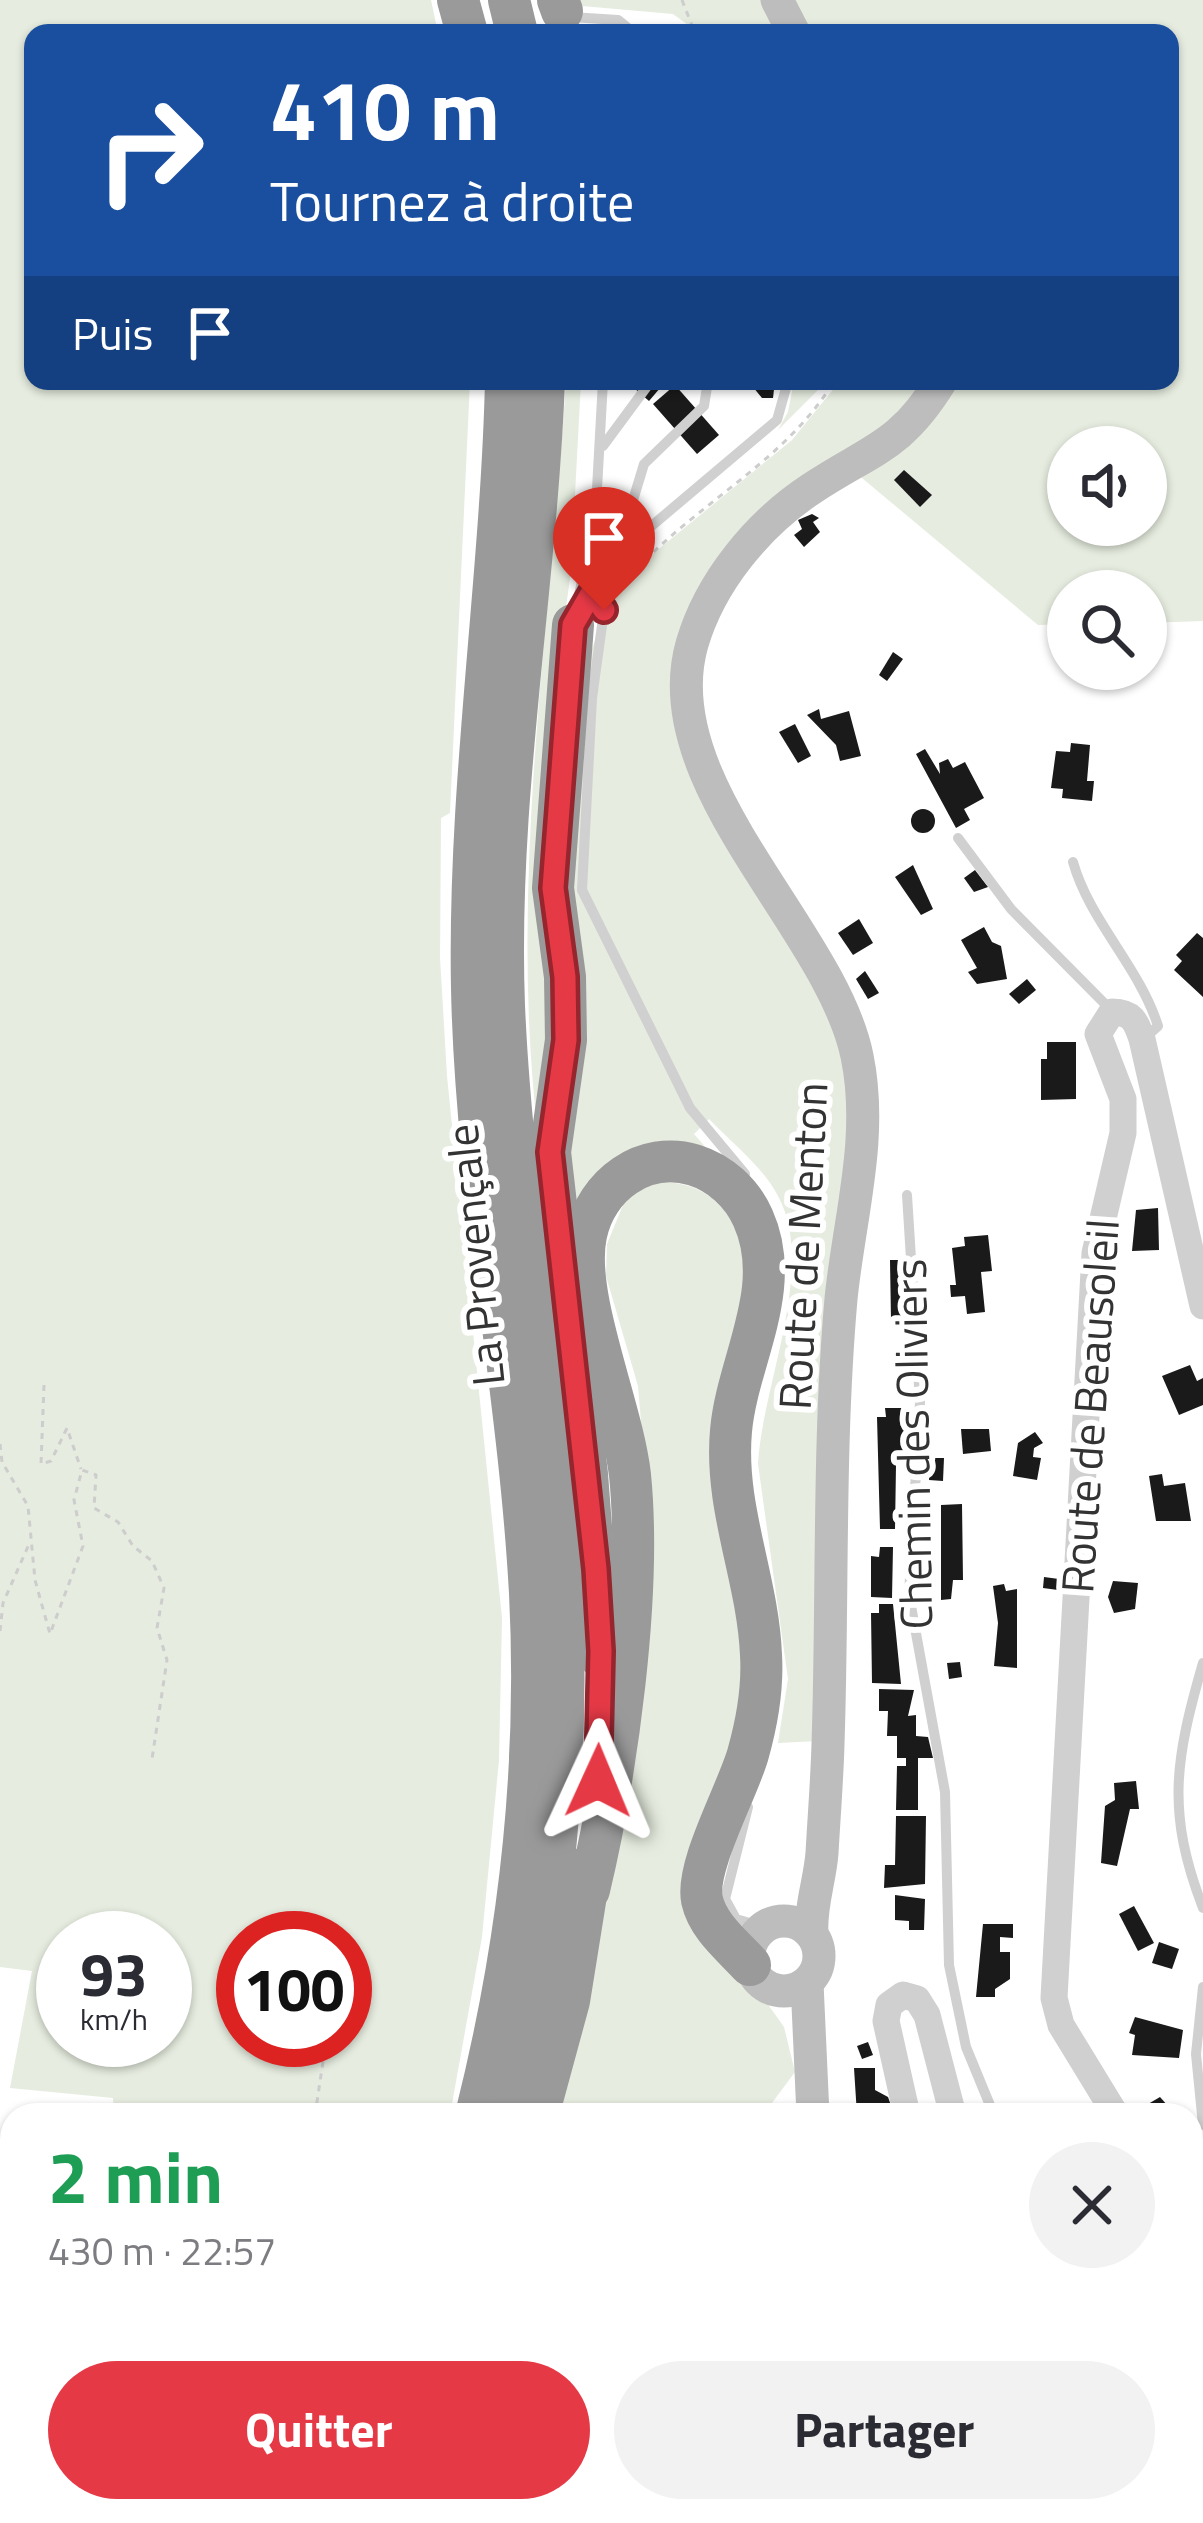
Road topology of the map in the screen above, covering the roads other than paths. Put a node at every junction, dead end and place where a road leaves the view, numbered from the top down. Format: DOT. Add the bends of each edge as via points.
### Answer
graph roads {
  1 [pos="562,15"];
  2 [pos="623,24"];
  3 [pos="505,390"];
  4 [pos="543,390"];
  5 [pos="603,390"];
  6 [pos="644,390"];
  7 [pos="707,390"];
  8 [pos="786,390"];
  9 [pos="935,390"];
  10 [pos="601,449"];
  11 [pos="616,556"];
  12 [pos="590,609"];
  13 [pos="958,838"];
  14 [pos="1073,862"];
  15 [pos="1112,1012"];
  16 [pos="1142,1039"];
  17 [pos="756,1187"];
  18 [pos="907,1195"];
  19 [pos="780,1262"];
  20 [pos="1203,1306"];
  21 [pos="761,1367"];
  22 [pos="749,1417"];
  23 [pos="746,1448"];
  24 [pos="746,1466"];
  25 [pos="748,1482"];
  26 [pos="765,1574"];
  27 [pos="775,1635"];
  28 [pos="777,1657"];
  29 [pos="1203,1663"];
  30 [pos="773,1711"];
  31 [pos="822,1836"];
  32 [pos="589,1890"];
  33 [pos="702,1902"];
  34 [pos="1203,1909"];
  35 [pos="812,1933"];
  36 [pos="766,1950"];
  37 [pos="807,1982"];
  38 [pos="1203,1987"];
  39 [pos="806,2054"];
  40 [pos="479,2103"];
  41 [pos="509,2103"];
  42 [pos="541,2103"];
  43 [pos="811,2103"];
  44 [pos="905,2103"];
  45 [pos="950,2103"];
  46 [pos="989,2103"];
  47 [pos="1109,2103"];
  48 [pos="1201,2103"];
  1 -- 2 [label="lane"];
  3 -- 40 [label="highway, La Provençale" via="472,987 484,1172 523,1504 532,1698 521,1877"];
  4 -- 41 [label="highway, La Provençale" via="505,854 504,1001 559,1564 562,1734 544,1927"];
  5 -- 10 [label="lane"];
  6 -- 10 [label="lane"];
  7 -- 11 [label="lane" via="704,406 644,464"];
  8 -- 11 [label="lane" via="768,430"];
  9 -- 31 [label="main road, Route de Menton" via="914,423 881,451 768,520 707,610 686,687 703,767 844,1016 864,1093 842,1299"];
  10 -- 12 [label="lane"];
  11 -- 12 [label="lane"];
  12 -- 17 [label="lane" via="582,890 702,1128"];
  12 -- 32 [label="highway" via="553,888 566,1021 550,1152 601,1651"];
  13 -- 15 [label="lane" via="1011,909"];
  14 -- 16 [label="lane" via="1151,1005 1158,1026"];
  15 -- 16 [label="street" via="1136,1021"];
  15 -- 47 [label="street, Route de Beausoleil" via="1098,1034 1123,1099 1123,1133 1095,1253 1054,1999 1060,2025"];
  16 -- 20 [label="street, Route de Beausoleil"];
  18 -- 46 [label="lane, Chemin des Oliviers" via="920,1402 909,1595 945,1792 949,1965 966,2047"];
  19 -- 21 [label="lane"];
  22 -- 23 [label="lane"];
  24 -- 25 [label="lane"];
  26 -- 27 [label="lane"];
  28 -- 30 [label="lane"];
  29 -- 34 [label="lane" via="1177,1779 1187,1874"];
  31 -- 35 [label="main road, Route de Menton"];
  31 -- 36 [label="main road, Route de Menton"];
  32 -- 33 [label="highway" via="614,1763 632,1519 626,1443 585,1277 586,1236 612,1186 640,1167 672,1162 707,1170 738,1193 758,1229 764,1273 729,1460 758,1620 760,1692"];
  32 -- 42 [label="highway"];
  33 -- 36 [label="highway" via="713,1926"];
  33 -- 36 [label="lane" via="750,1798 724,1899"];
  35 -- 36 [label="main road" via="792,1921"];
  35 -- 37 [label="main road, Route de Menton" via="820,1954"];
  36 -- 37 [label="main road" via="796,1990"];
  36 -- 39 [label="main road"];
  37 -- 39 [label="main road"];
  38 -- 48 [label="lane"];
  39 -- 43 [label="main road"];
  44 -- 45 [label="street" via="886,2021 903,1995 927,2014"];
}
